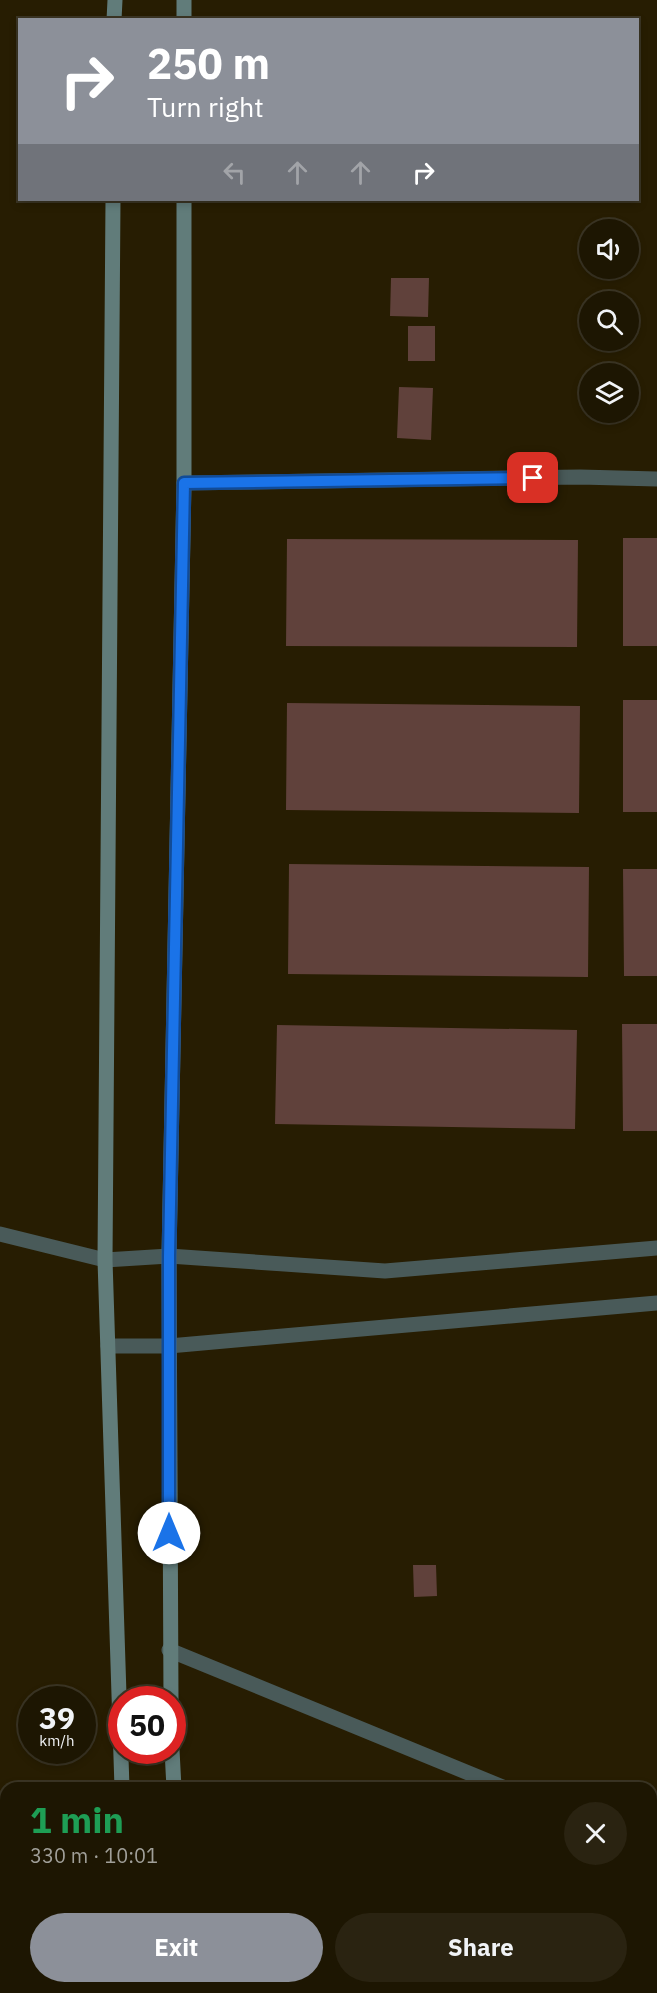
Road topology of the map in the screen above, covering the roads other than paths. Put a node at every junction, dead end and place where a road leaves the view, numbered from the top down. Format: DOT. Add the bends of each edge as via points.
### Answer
graph roads {
  1 [pos="114,0"];
  2 [pos="184,0"];
  3 [pos="114,18"];
  4 [pos="184,18"];
  5 [pos="113,201"];
  6 [pos="184,201"];
  7 [pos="657,479"];
  8 [pos="184,483"];
  9 [pos="0,1234"];
  10 [pos="657,1248"];
  11 [pos="169,1256"];
  12 [pos="105,1260"];
  13 [pos="657,1303"];
  14 [pos="108,1346"];
  15 [pos="169,1346"];
  16 [pos="169,1650"];
  17 [pos="170,1686"];
  18 [pos="173,1764"];
  19 [pos="123,1782"];
  20 [pos="174,1782"];
  21 [pos="490,1782"];
  1 -- 3 [label="main road"];
  2 -- 4 [label="main road"];
  5 -- 12 [label="main road"];
  6 -- 8 [label="main road"];
  7 -- 8 [label="street"];
  8 -- 11 [label="main road"];
  9 -- 12 [label="street"];
  10 -- 11 [label="street" via="385,1271"];
  11 -- 12 [label="street"];
  11 -- 15 [label="main road"];
  12 -- 14 [label="main road"];
  13 -- 15 [label="street"];
  14 -- 15 [label="street"];
  14 -- 19 [label="main road"];
  15 -- 16 [label="main road"];
  16 -- 17 [label="main road"];
  16 -- 21 [label="street"];
  18 -- 20 [label="main road"];
}
